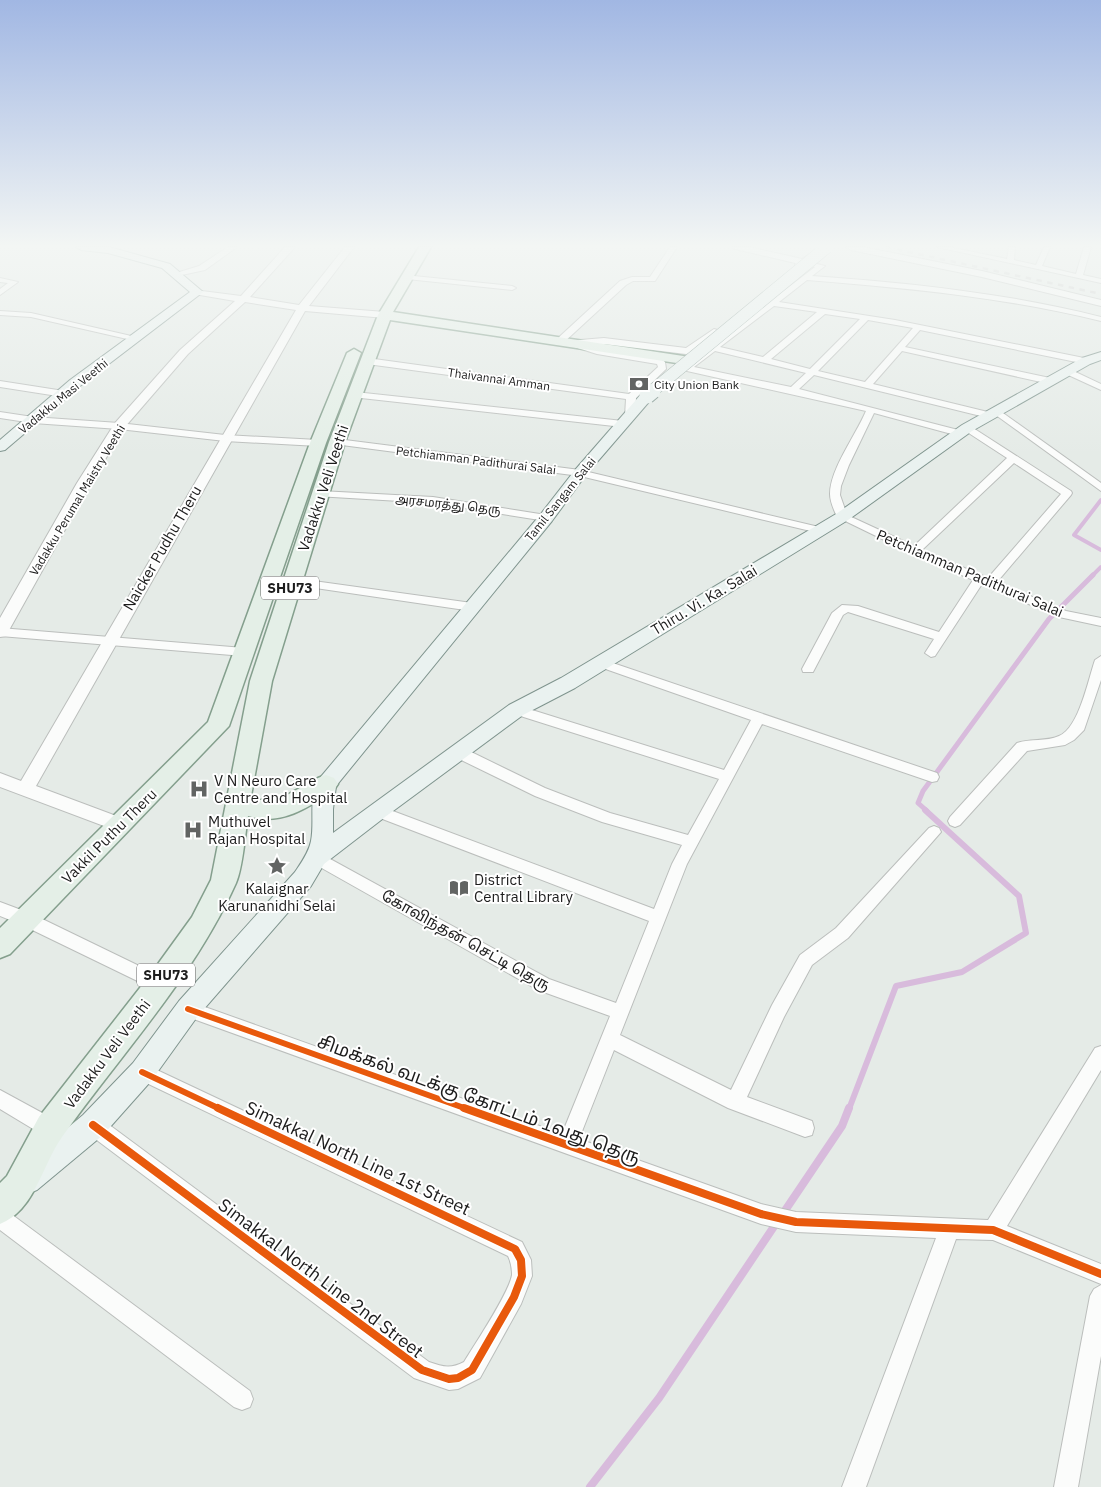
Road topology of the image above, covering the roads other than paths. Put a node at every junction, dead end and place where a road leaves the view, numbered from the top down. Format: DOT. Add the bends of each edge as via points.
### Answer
graph roads {
  1 [pos="33,316"];
  2 [pos="165,316"];
  3 [pos="224,316"];
  4 [pos="297,316"];
  5 [pos="352,316"];
  6 [pos="370,316"];
  7 [pos="379,316"];
  8 [pos="384,316"];
  9 [pos="394,316"];
  10 [pos="590,316"];
  11 [pos="735,316"];
  12 [pos="745,316"];
  13 [pos="754,316"];
  14 [pos="817,316"];
  15 [pos="858,316"];
  16 [pos="866,318"];
  17 [pos="368,319"];
  18 [pos="918,327"];
  19 [pos="136,338"];
  20 [pos="359,342"];
  21 [pos="565,342"];
  22 [pos="714,348"];
  23 [pos="899,348"];
  24 [pos="1093,359"];
  25 [pos="765,360"];
  26 [pos="368,361"];
  27 [pos="689,364"];
  28 [pos="1067,371"];
  29 [pos="813,372"];
  30 [pos="1050,381"];
  31 [pos="0,384"];
  32 [pos="867,386"];
  33 [pos="1101,387"];
  34 [pos="792,391"];
  35 [pos="64,394"];
  36 [pos="355,395"];
  37 [pos="639,396"];
  38 [pos="871,409"];
  39 [pos="993,413"];
  40 [pos="0,415"];
  41 [pos="33,420"];
  42 [pos="627,420"];
  43 [pos="119,426"];
  44 [pos="963,430"];
  45 [pos="225,438"];
  46 [pos="328,442"];
  47 [pos="0,447"];
  48 [pos="1013,458"];
  49 [pos="580,474"];
  50 [pos="1101,488"];
  51 [pos="320,494"];
  52 [pos="842,517"];
  53 [pos="546,518"];
  54 [pos="819,530"];
  55 [pos="915,551"];
  56 [pos="986,580"];
  57 [pos="292,582"];
  58 [pos="472,607"];
  59 [pos="1101,622"];
  60 [pos="0,632"];
  61 [pos="941,637"];
  62 [pos="108,642"];
  63 [pos="244,652"];
  64 [pos="931,653"];
  65 [pos="1101,660"];
  66 [pos="601,663"];
  67 [pos="808,669"];
  68 [pos="516,710"];
  69 [pos="759,717"];
  70 [pos="218,726"];
  71 [pos="250,736"];
  72 [pos="458,752"];
  73 [pos="728,776"];
  74 [pos="932,777"];
  75 [pos="0,780"];
  76 [pos="326,784"];
  77 [pos="25,788"];
  78 [pos="240,796"];
  79 [pos="377,811"];
  80 [pos="954,821"];
  81 [pos="120,825"];
  82 [pos="934,832"];
  83 [pos="692,842"];
  84 [pos="316,858"];
  85 [pos="0,909"];
  86 [pos="658,918"];
  87 [pos="26,919"];
  88 [pos="0,946"];
  89 [pos="160,984"];
  90 [pos="188,1009"];
  91 [pos="620,1012"];
  92 [pos="609,1039"];
  93 [pos="1101,1054"];
  94 [pos="142,1072"];
  95 [pos="0,1099"];
  96 [pos="735,1102"];
  97 [pos="93,1125"];
  98 [pos="50,1128"];
  99 [pos="805,1128"];
  100 [pos="567,1145"];
  101 [pos="9,1197"];
  102 [pos="761,1214"];
  103 [pos="0,1218"];
  104 [pos="796,1222"];
  105 [pos="950,1227"];
  106 [pos="993,1230"];
  107 [pos="1101,1274"];
  108 [pos="1101,1296"];
  109 [pos="514,1297"];
  110 [pos="242,1399"];
  111 [pos="854,1487"];
  112 [pos="1066,1487"];
  1 -- 19 [label="street"];
  2 -- 19 [label="main road, Vadakku Masi Veethi"];
  3 -- 43 [label="street, Vadakku Perumal Maistry Veethi" via="184,352"];
  4 -- 45 [label="street, Naicker Pudhu Theru"];
  5 -- 17 [label="street"];
  6 -- 17 [label="main road"];
  7 -- 17 [label="street"];
  8 -- 26 [label="main road, Vadakku Veli Veethi / SHU73"];
  9 -- 21 [label="main road"];
  10 -- 21 [label="street"];
  11 -- 21 [label="street" via="692,350 686,351 604,341"];
  12 -- 27 [label="main road, Tamil Sangam Salai, bridge"];
  13 -- 22 [label="street"];
  14 -- 25 [label="street"];
  15 -- 16 [label="street"];
  16 -- 18 [label="street"];
  16 -- 29 [label="street"];
  18 -- 23 [label="street"];
  18 -- 24 [label="street"];
  19 -- 35 [label="main road, Vadakku Masi Veethi"];
  20 -- 46 [label="main road, Vadakku Veli Veethi / SHU73"];
  21 -- 27 [label="main road"];
  21 -- 37 [label="street" via="597,352 661,362 663,367"];
  22 -- 25 [label="street"];
  22 -- 27 [label="street"];
  23 -- 30 [label="street"];
  23 -- 32 [label="street"];
  24 -- 28 [label="main road, Thiru. Vi. Ka. Salai"];
  25 -- 29 [label="street"];
  26 -- 36 [label="main road, Vadakku Veli Veethi / SHU73"];
  26 -- 37 [label="street, Thaivannai Amman"];
  27 -- 34 [label="street"];
  27 -- 37 [label="main road, Tamil Sangam Salai, bridge"];
  28 -- 30 [label="main road, Thiru. Vi. Ka. Salai"];
  28 -- 33 [label="street"];
  29 -- 32 [label="street"];
  29 -- 34 [label="street"];
  30 -- 39 [label="main road, Thiru. Vi. Ka. Salai"];
  31 -- 35 [label="street"];
  32 -- 39 [label="street"];
  34 -- 38 [label="street"];
  35 -- 41 [label="main road, Vadakku Masi Veethi"];
  36 -- 42 [label="street"];
  36 -- 46 [label="main road, Vadakku Veli Veethi / SHU73"];
  37 -- 42 [label="main road, Tamil Sangam Salai"];
  38 -- 44 [label="street"];
  38 -- 52 [label="street" via="835,493"];
  39 -- 44 [label="main road, Thiru. Vi. Ka. Salai"];
  39 -- 50 [label="street"];
  40 -- 41 [label="street, Petchiamman Padithurai Salai"];
  41 -- 43 [label="street, Petchiamman Padithurai Salai"];
  41 -- 47 [label="main road, Vadakku Masi Veethi"];
  42 -- 49 [label="main road, Tamil Sangam Salai"];
  43 -- 45 [label="street, Petchiamman Padithurai Salai"];
  43 -- 60 [label="street, Vadakku Perumal Maistry Veethi"];
  44 -- 48 [label="street"];
  44 -- 52 [label="main road, Thiru. Vi. Ka. Salai"];
  45 -- 46 [label="street, Petchiamman Padithurai Salai"];
  45 -- 62 [label="street, Naicker Pudhu Theru"];
  46 -- 49 [label="street, Petchiamman Padithurai Salai"];
  46 -- 51 [label="main road, Vadakku Veli Veethi / SHU73"];
  46 -- 63 [label="main road, Vadakku Veli Veethi / SHU73"];
  48 -- 55 [label="street"];
  48 -- 56 [label="street" via="1067,493"];
  49 -- 53 [label="main road, Tamil Sangam Salai"];
  49 -- 54 [label="street, Petchiamman Padithurai Salai"];
  51 -- 53 [label="street, அரசமரத்து தெரு" via="433,500"];
  51 -- 57 [label="main road, Vadakku Veli Veethi / SHU73"];
  52 -- 54 [label="main road, Thiru. Vi. Ka. Salai"];
  52 -- 55 [label="street, Petchiamman Padithurai Salai"];
  53 -- 58 [label="main road, Tamil Sangam Salai"];
  54 -- 66 [label="main road, Thiru. Vi. Ka. Salai"];
  55 -- 56 [label="street, Petchiamman Padithurai Salai"];
  56 -- 59 [label="street, Petchiamman Padithurai Salai" via="1063,614"];
  56 -- 61 [label="street"];
  57 -- 58 [label="street"];
  57 -- 71 [label="main road, Vadakku Veli Veethi / SHU73" via="261,681"];
  58 -- 76 [label="main road, Tamil Sangam Salai"];
  60 -- 62 [label="street"];
  61 -- 64 [label="street"];
  61 -- 67 [label="street" via="846,608 838,613"];
  62 -- 63 [label="street"];
  62 -- 77 [label="street, Naicker Pudhu Theru"];
  63 -- 70 [label="main road, Vadakku Veli Veethi / SHU73"];
  65 -- 80 [label="street" via="1079,727 1069,738 1022,748"];
  66 -- 68 [label="main road, Thiru. Vi. Ka. Salai"];
  66 -- 69 [label="street"];
  68 -- 72 [label="main road, Thiru. Vi. Ka. Salai"];
  68 -- 73 [label="street"];
  69 -- 73 [label="street"];
  69 -- 74 [label="street"];
  70 -- 71 [label="main road" via="240,728"];
  70 -- 81 [label="main road, Vakkil Puthu Theru"];
  71 -- 78 [label="main road, Vadakku Veli Veethi / SHU73"];
  72 -- 79 [label="main road, Thiru. Vi. Ka. Salai"];
  72 -- 83 [label="street" via="540,792 606,818"];
  73 -- 83 [label="street"];
  75 -- 77 [label="street"];
  76 -- 78 [label="main road" via="292,806 278,810 254,810 245,806"];
  76 -- 84 [label="main road" via="322,841"];
  77 -- 81 [label="street"];
  78 -- 89 [label="main road, Vadakku Veli Veethi / SHU73" via="224,881 201,925"];
  79 -- 84 [label="main road, Thiru. Vi. Ka. Salai"];
  79 -- 86 [label="street"];
  81 -- 87 [label="main road, Vakkil Puthu Theru"];
  82 -- 96 [label="street" via="842,933 806,960"];
  83 -- 86 [label="street"];
  84 -- 90 [label="main road" via="297,886"];
  84 -- 91 [label="street, கோவிந்தன் செட்டி தெரு" via="544,985"];
  85 -- 87 [label="street"];
  86 -- 91 [label="street"];
  87 -- 88 [label="main road, Vakkil Puthu Theru"];
  87 -- 89 [label="street"];
  89 -- 98 [label="main road, Vadakku Veli Veethi / SHU73"];
  90 -- 94 [label="main road"];
  90 -- 100 [label="street, சிமக்கல் வடக்கு கோட்டம் 1வது தெரு"];
  91 -- 92 [label="street"];
  92 -- 96 [label="street"];
  92 -- 100 [label="street"];
  93 -- 106 [label="street"];
  94 -- 97 [label="main road"];
  94 -- 109 [label="street, Simakkal North Line 1st Street" via="515,1249 521,1260 522,1276"];
  95 -- 98 [label="street"];
  96 -- 99 [label="street"];
  97 -- 101 [label="main road"];
  97 -- 109 [label="street, Simakkal North Line 2nd Street" via="422,1370 449,1379 472,1370"];
  98 -- 101 [label="main road, Vadakku Veli Veethi / SHU73"];
  100 -- 102 [label="street, சிமக்கல் வடக்கு கோட்டம் 1வது தெரு"];
  102 -- 104 [label="street"];
  103 -- 110 [label="street"];
  104 -- 105 [label="street"];
  105 -- 106 [label="street"];
  105 -- 111 [label="street"];
  106 -- 107 [label="street"];
  108 -- 112 [label="street"];
}
